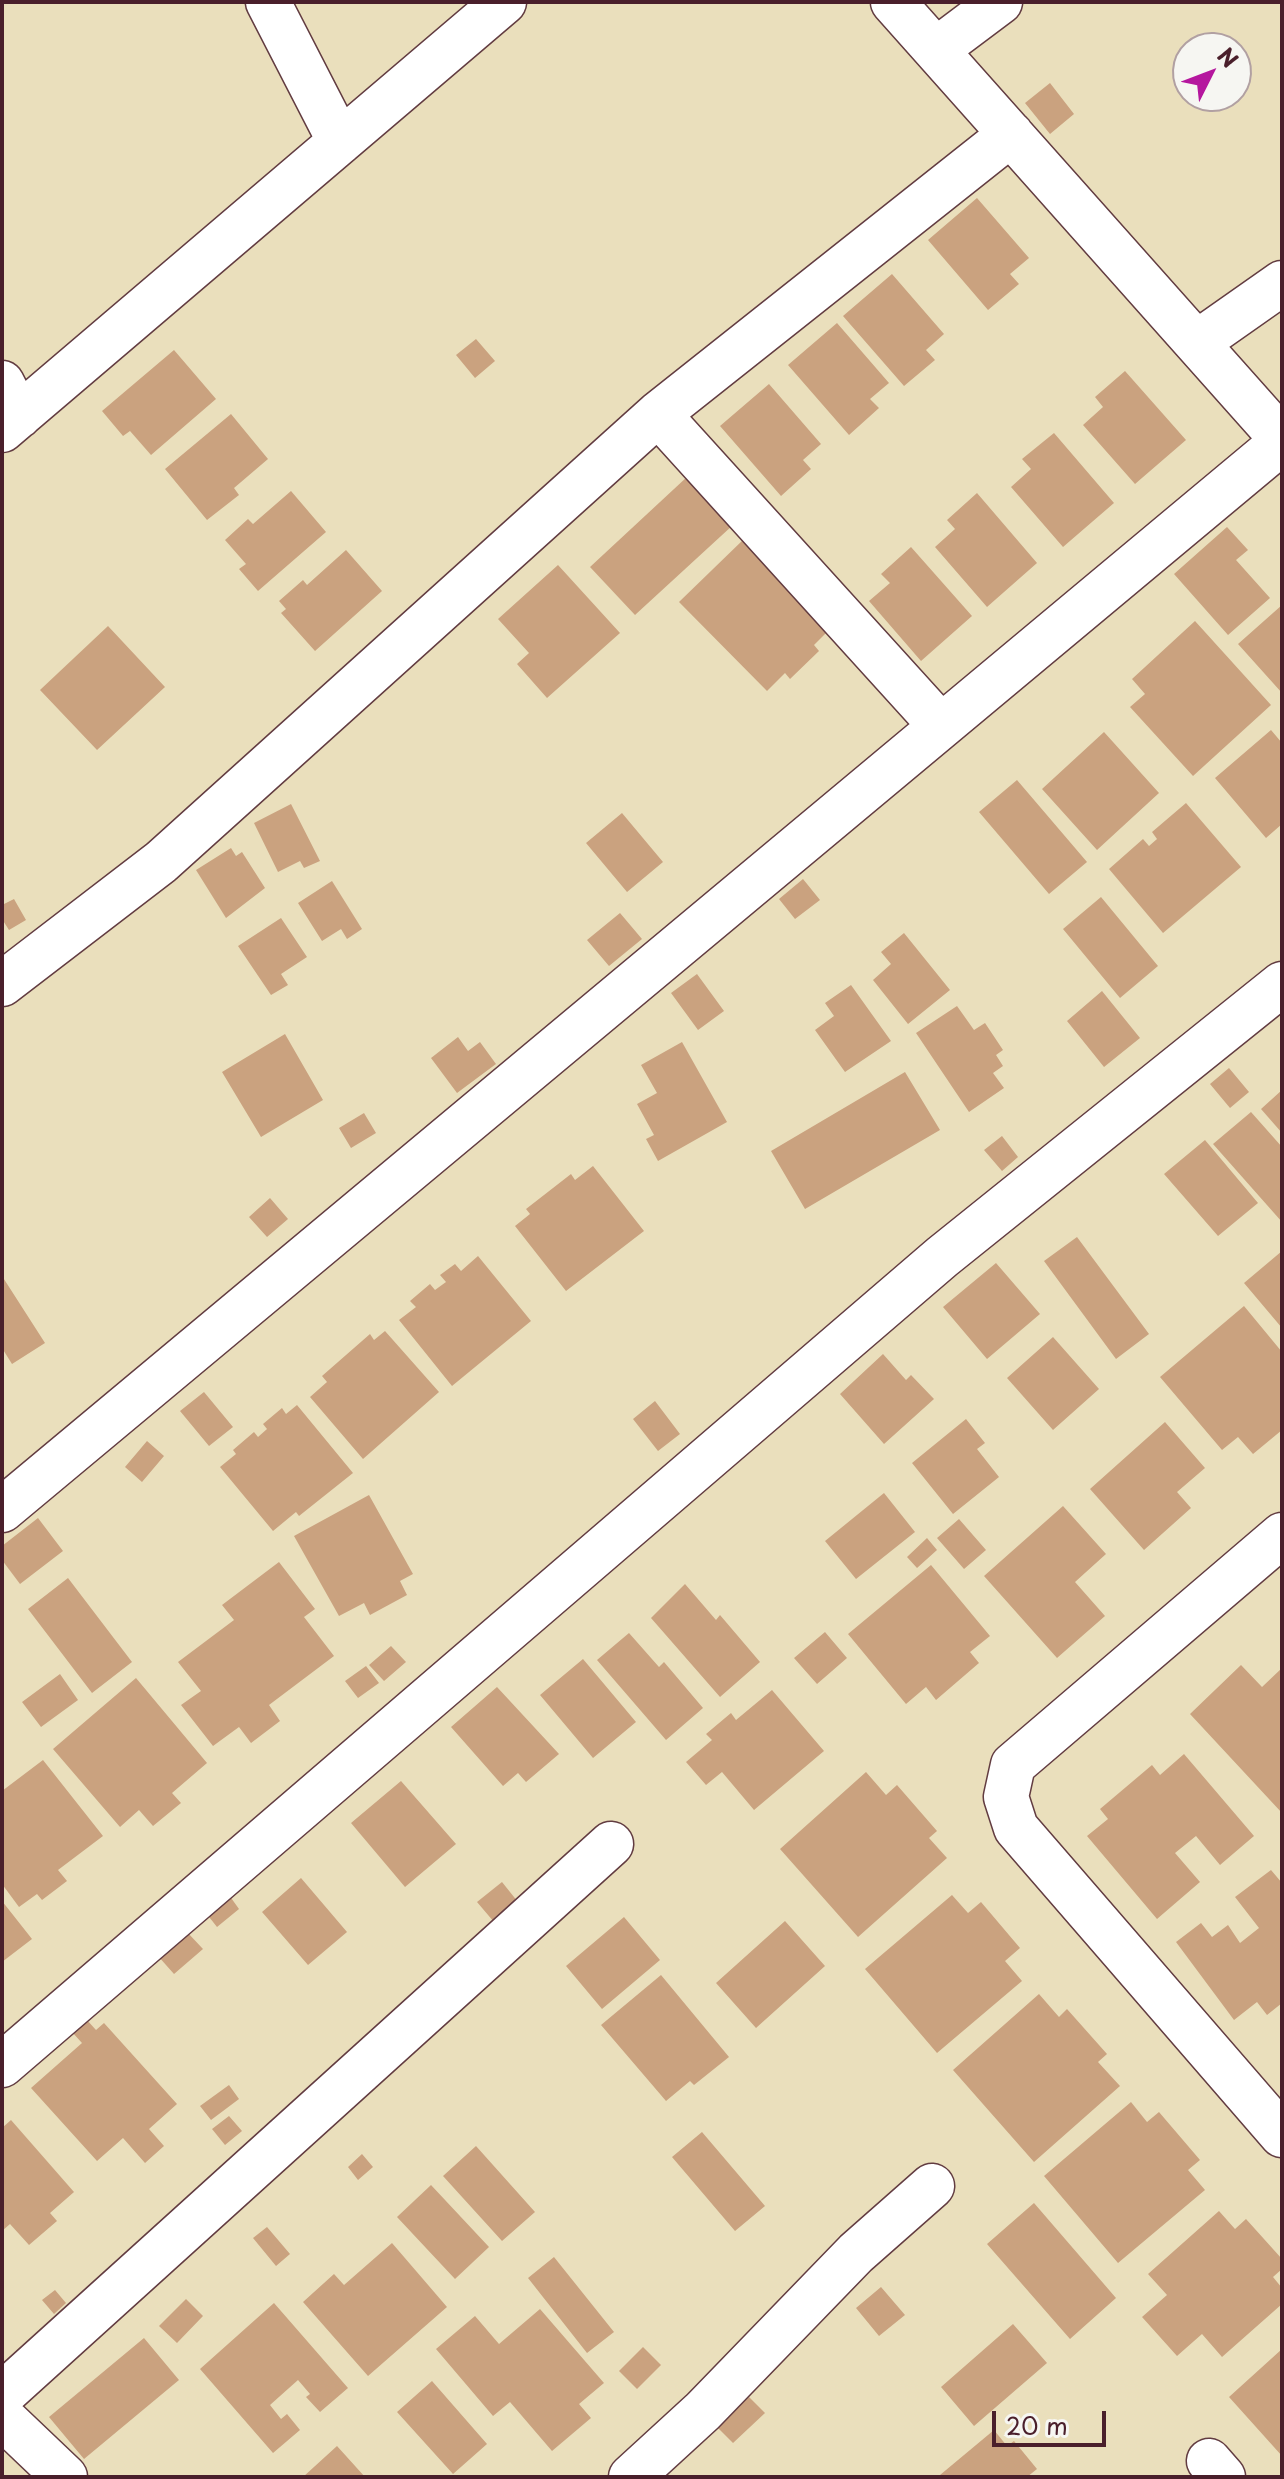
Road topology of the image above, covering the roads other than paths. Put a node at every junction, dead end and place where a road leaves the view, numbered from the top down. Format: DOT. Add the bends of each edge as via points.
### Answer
graph roads {
  1 [pos="268,2"];
  2 [pos="504,2"];
  3 [pos="893,2"];
  4 [pos="1000,2"];
  5 [pos="936,50"];
  6 [pos="1011,134"];
  7 [pos="340,142"];
  8 [pos="1282,283"];
  9 [pos="1198,342"];
  10 [pos="8,410"];
  11 [pos="658,414"];
  12 [pos="1282,440"];
  13 [pos="941,726"];
  14 [pos="2,984"];
  15 [pos="1282,984"];
  16 [pos="2,1510"];
  17 [pos="1282,1535"];
  18 [pos="611,1844"];
  19 [pos="2,2065"];
  20 [pos="1279,2126"];
  21 [pos="932,2186"];
  22 [pos="2,2395"];
  23 [pos="2,2417"];
  24 [pos="642,2473"];
  25 [pos="65,2477"];
  1 -- 7 [label="street"];
  2 -- 7 [label="street"];
  3 -- 5 [label="street"];
  4 -- 5 [label="street"];
  5 -- 6 [label="street"];
  6 -- 9 [label="street"];
  6 -- 11 [label="street"];
  7 -- 10 [label="street"];
  8 -- 9 [label="street"];
  9 -- 12 [label="street"];
  11 -- 13 [label="street"];
  11 -- 14 [label="street" via="161,862"];
  12 -- 13 [label="street"];
  13 -- 16 [label="street"];
  15 -- 19 [label="street" via="942,1257"];
  17 -- 20 [label="street" via="1013,1765 1006,1797 1016,1828"];
  18 -- 22 [label="street"];
  21 -- 24 [label="street" via="856,2253"];
  23 -- 25 [label="street"];
}
